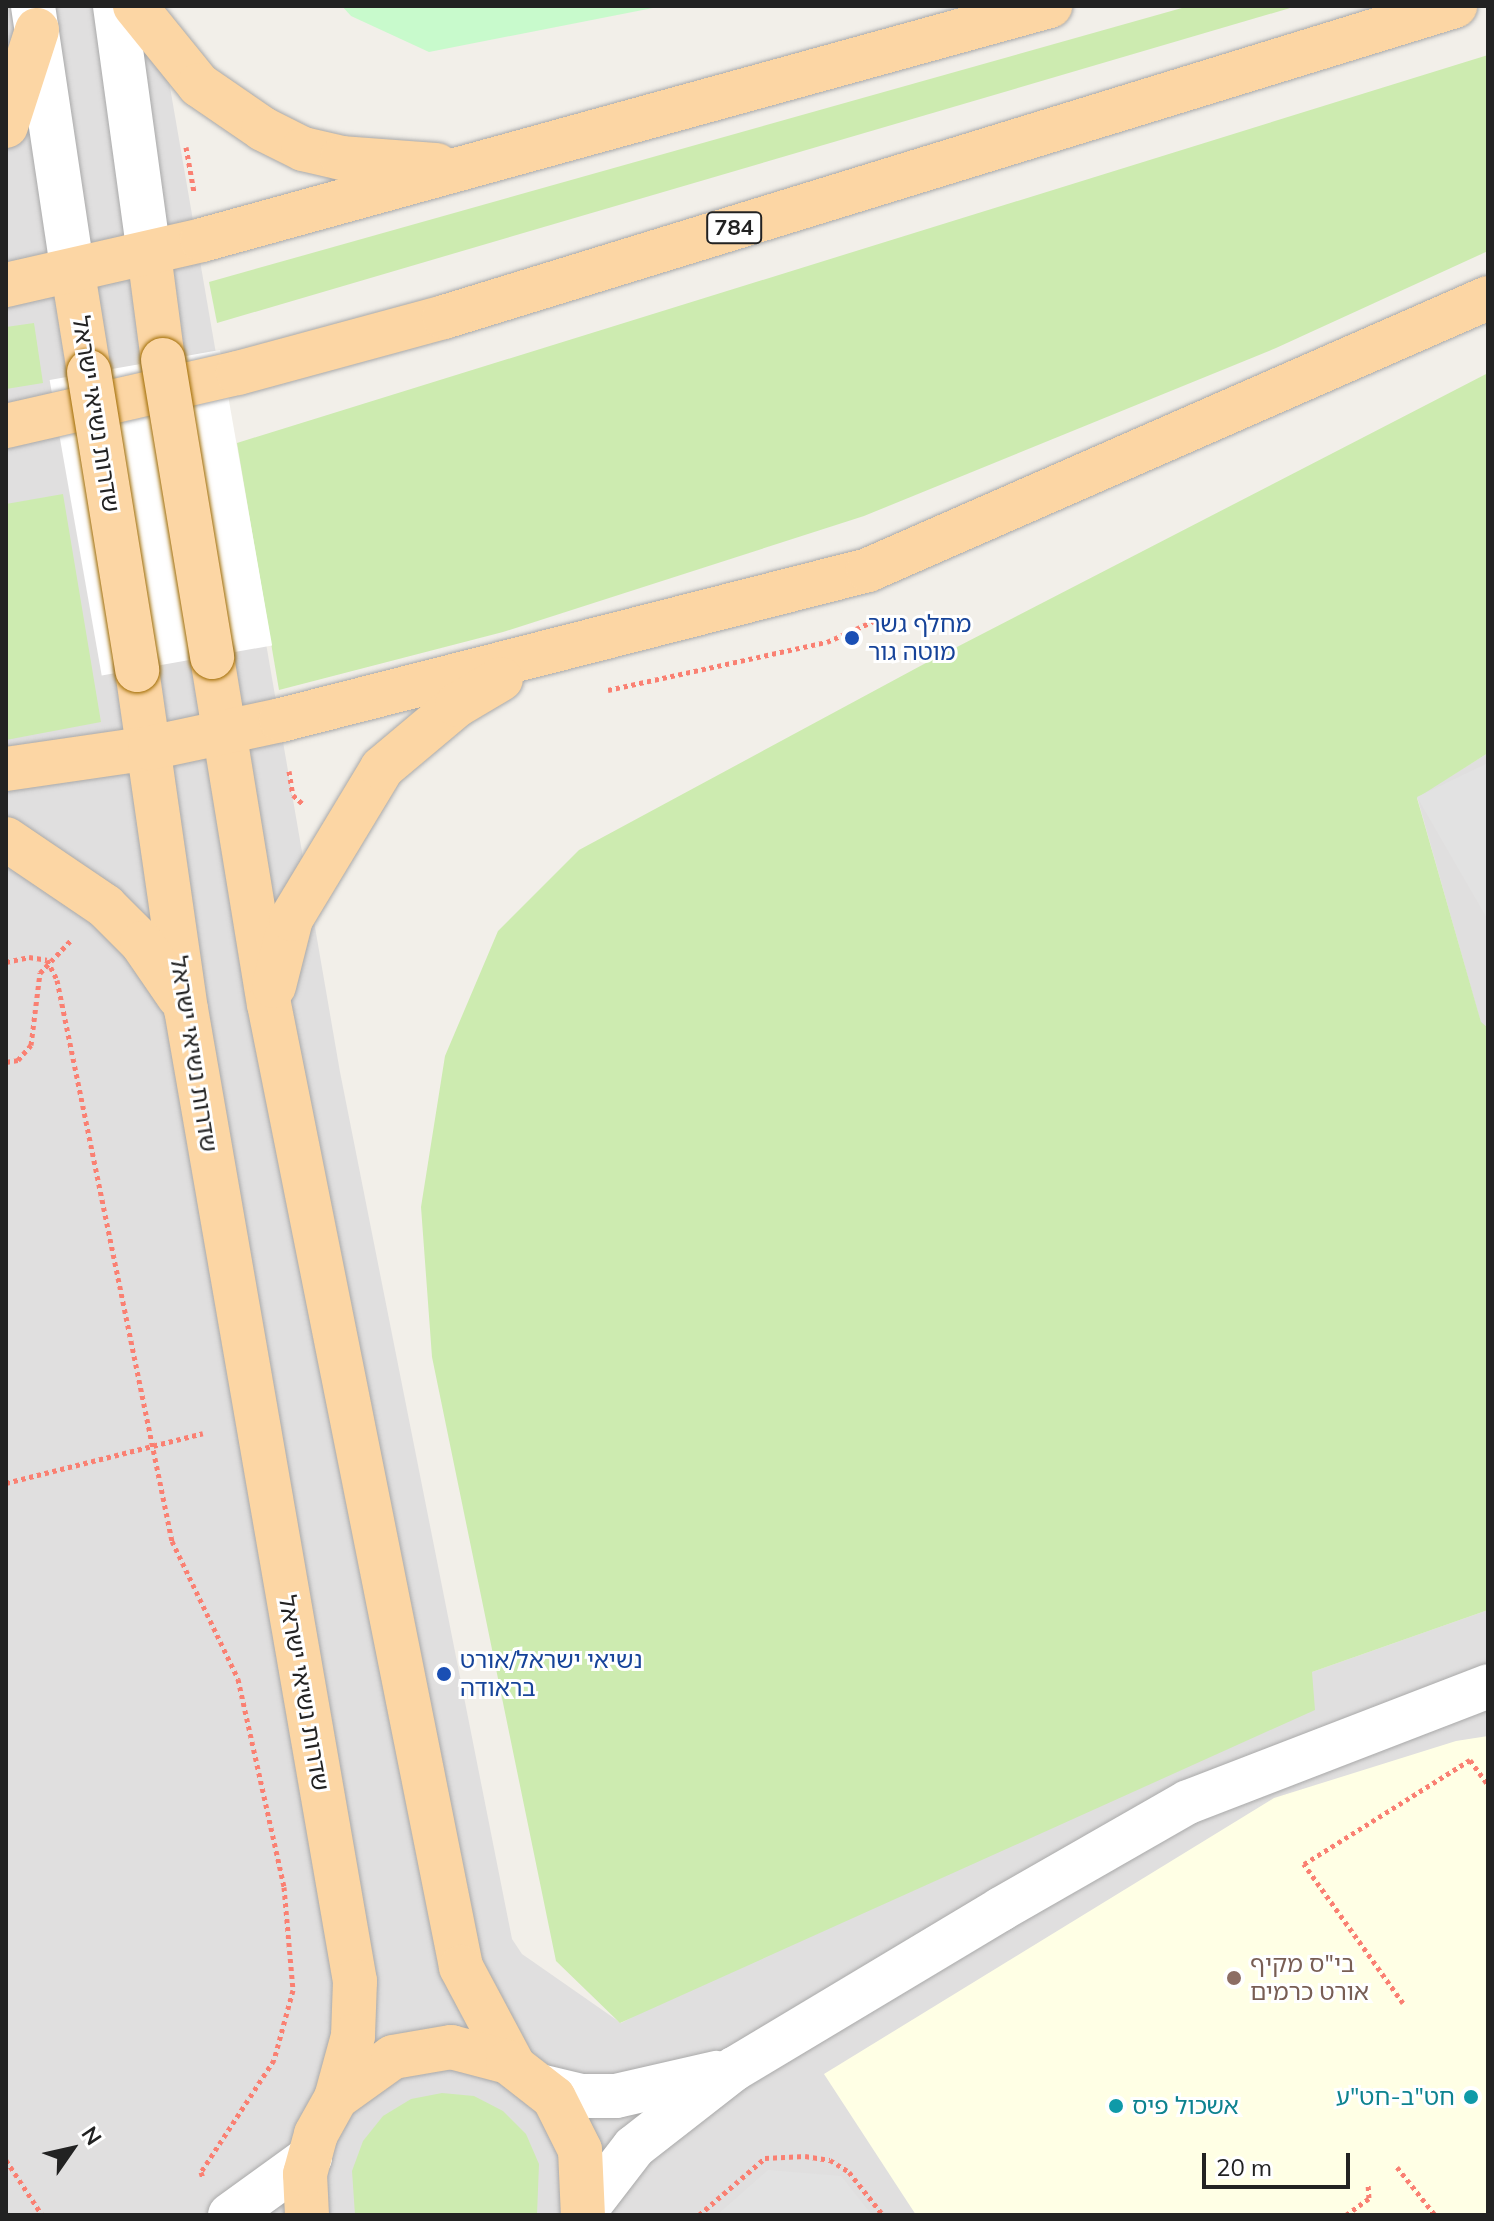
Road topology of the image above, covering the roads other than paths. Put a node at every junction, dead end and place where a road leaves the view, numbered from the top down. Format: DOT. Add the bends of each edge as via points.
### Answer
graph roads {
  1 [pos="115,6"];
  2 [pos="135,6"];
  3 [pos="1050,6"];
  4 [pos="1455,6"];
  5 [pos="35,18"];
  6 [pos="6,126"];
  7 [pos="471,167"];
  8 [pos="149,254"];
  9 [pos="73,273"];
  10 [pos="6,285"];
  11 [pos="1488,298"];
  12 [pos="6,426"];
  13 [pos="545,656"];
  14 [pos="224,732"];
  15 [pos="150,748"];
  16 [pos="6,769"];
  17 [pos="6,839"];
  18 [pos="269,1004"];
  19 [pos="186,1009"];
  20 [pos="1488,1686"];
  21 [pos="734,2069"];
  22 [pos="526,2076"];
  23 [pos="336,2098"];
  24 [pos="310,2157"];
  25 [pos="218,2200"];
  26 [pos="583,2213"];
  27 [pos="307,2215"];
  1 -- 8 [label="street"];
  2 -- 7 [label="main road" via="176,63 263,129 303,149 342,158"];
  3 -- 7 [label="main road"];
  4 -- 12 [label="main road, 784" via="444,317 238,373"];
  5 -- 6 [label="main road"];
  5 -- 9 [label="street, שדרות נשיאי ישראל"];
  7 -- 8 [label="main road"];
  8 -- 9 [label="main road"];
  8 -- 14 [label="main road, bridge"];
  9 -- 10 [label="main road"];
  9 -- 15 [label="main road, שדרות נשיאי ישראל, bridge"];
  11 -- 13 [label="main road" via="868,570"];
  13 -- 14 [label="main road"];
  13 -- 18 [label="main road" via="457,705 382,768 291,919"];
  14 -- 15 [label="main road"];
  14 -- 18 [label="main road"];
  15 -- 16 [label="main road"];
  15 -- 19 [label="main road, שדרות נשיאי ישראל"];
  17 -- 19 [label="main road" via="105,906 142,943"];
  18 -- 22 [label="main road" via="461,1967"];
  19 -- 23 [label="main road, שדרות נשיאי ישראל" via="355,1981 353,2036"];
  20 -- 21 [label="street" via="1188,1802"];
  21 -- 22 [label="street" via="616,2096 581,2096"];
  21 -- 26 [label="street" via="634,2147"];
  22 -- 23 [label="main road" via="480,2051 422,2049 367,2071"];
  22 -- 26 [label="main road" via="569,2123 580,2150"];
  23 -- 24 [label="main road"];
  24 -- 25 [label="street"];
  24 -- 27 [label="main road"];
}
